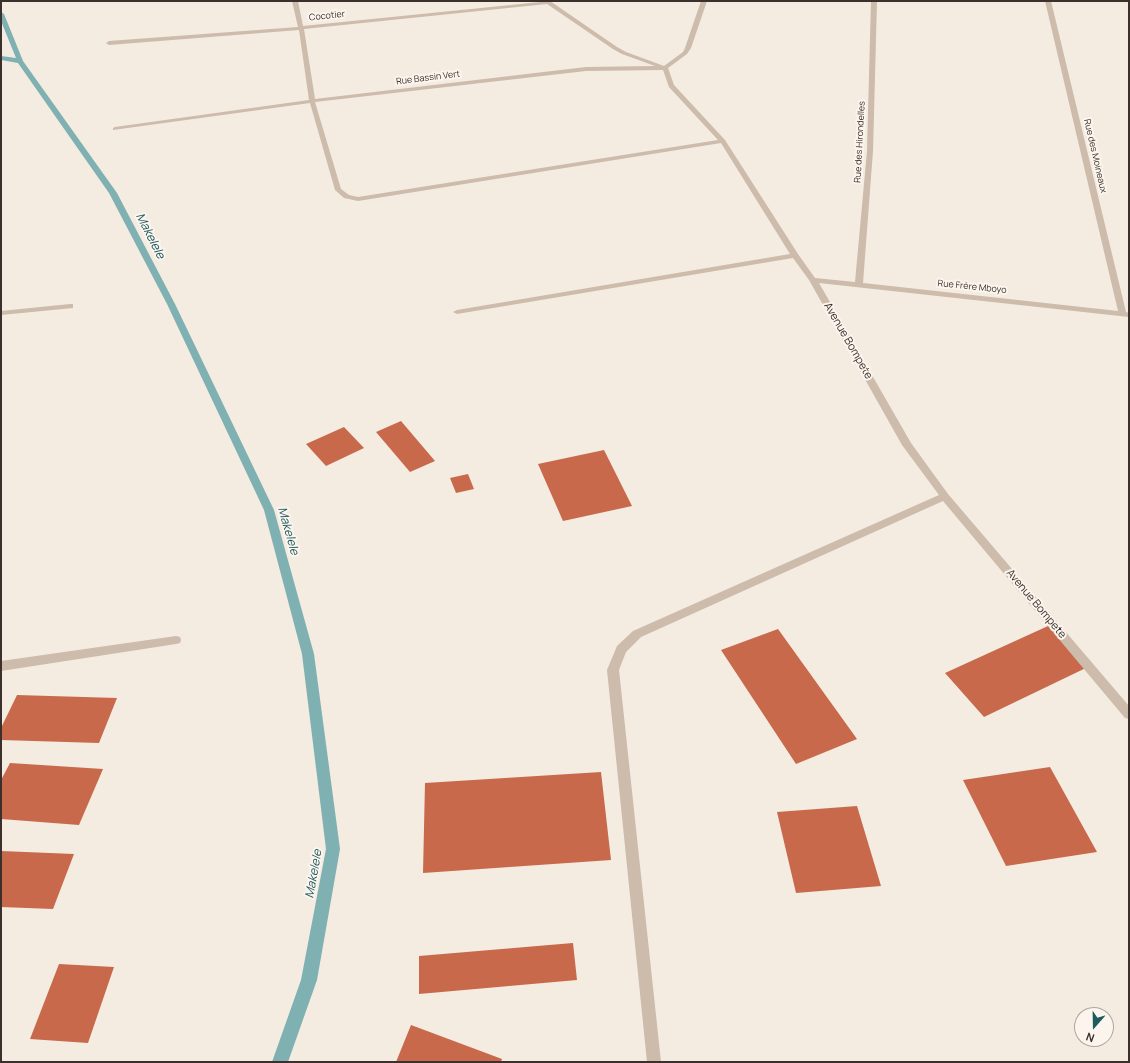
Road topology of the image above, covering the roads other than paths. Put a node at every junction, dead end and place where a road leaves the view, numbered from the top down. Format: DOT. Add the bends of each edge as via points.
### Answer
graph roads {
  1 [pos="295,1"];
  2 [pos="547,1"];
  3 [pos="704,1"];
  4 [pos="874,1"];
  5 [pos="1048,1"];
  6 [pos="301,28"];
  7 [pos="109,44"];
  8 [pos="665,68"];
  9 [pos="312,101"];
  10 [pos="115,129"];
  11 [pos="723,141"];
  12 [pos="795,255"];
  13 [pos="813,280"];
  14 [pos="859,285"];
  15 [pos="70,306"];
  16 [pos="457,312"];
  17 [pos="1,313"];
  18 [pos="1126,315"];
  19 [pos="945,496"];
  20 [pos="176,640"];
  21 [pos="1,666"];
  22 [pos="1129,714"];
  23 [pos="654,1062"];
  1 -- 6 [label="street"];
  2 -- 6 [label="street, Cocotier"];
  2 -- 8 [label="street" via="620,51"];
  3 -- 8 [label="street" via="688,48"];
  4 -- 14 [label="street, Rue des Hirondelles" via="870,151"];
  5 -- 18 [label="street, Rue des Moineaux"];
  6 -- 7 [label="street, Cocotier"];
  6 -- 9 [label="street"];
  8 -- 9 [label="street, Rue Bassin Vert" via="586,69"];
  8 -- 11 [label="street, Avenue Bompete" via="675,92"];
  9 -- 10 [label="street, Rue Bassin Vert"];
  9 -- 11 [label="street" via="338,190 348,198 358,199"];
  11 -- 12 [label="street, Avenue Bompete"];
  12 -- 13 [label="street, Avenue Bompete"];
  12 -- 16 [label="street"];
  13 -- 14 [label="street, Rue Frère Mboyo"];
  13 -- 19 [label="street, Avenue Bompete" via="907,445"];
  14 -- 18 [label="street, Rue Frère Mboyo"];
  15 -- 17 [label="street"];
  19 -- 22 [label="street, Avenue Bompete"];
  19 -- 23 [label="street" via="637,634 621,649 613,670"];
  20 -- 21 [label="street"];
}
